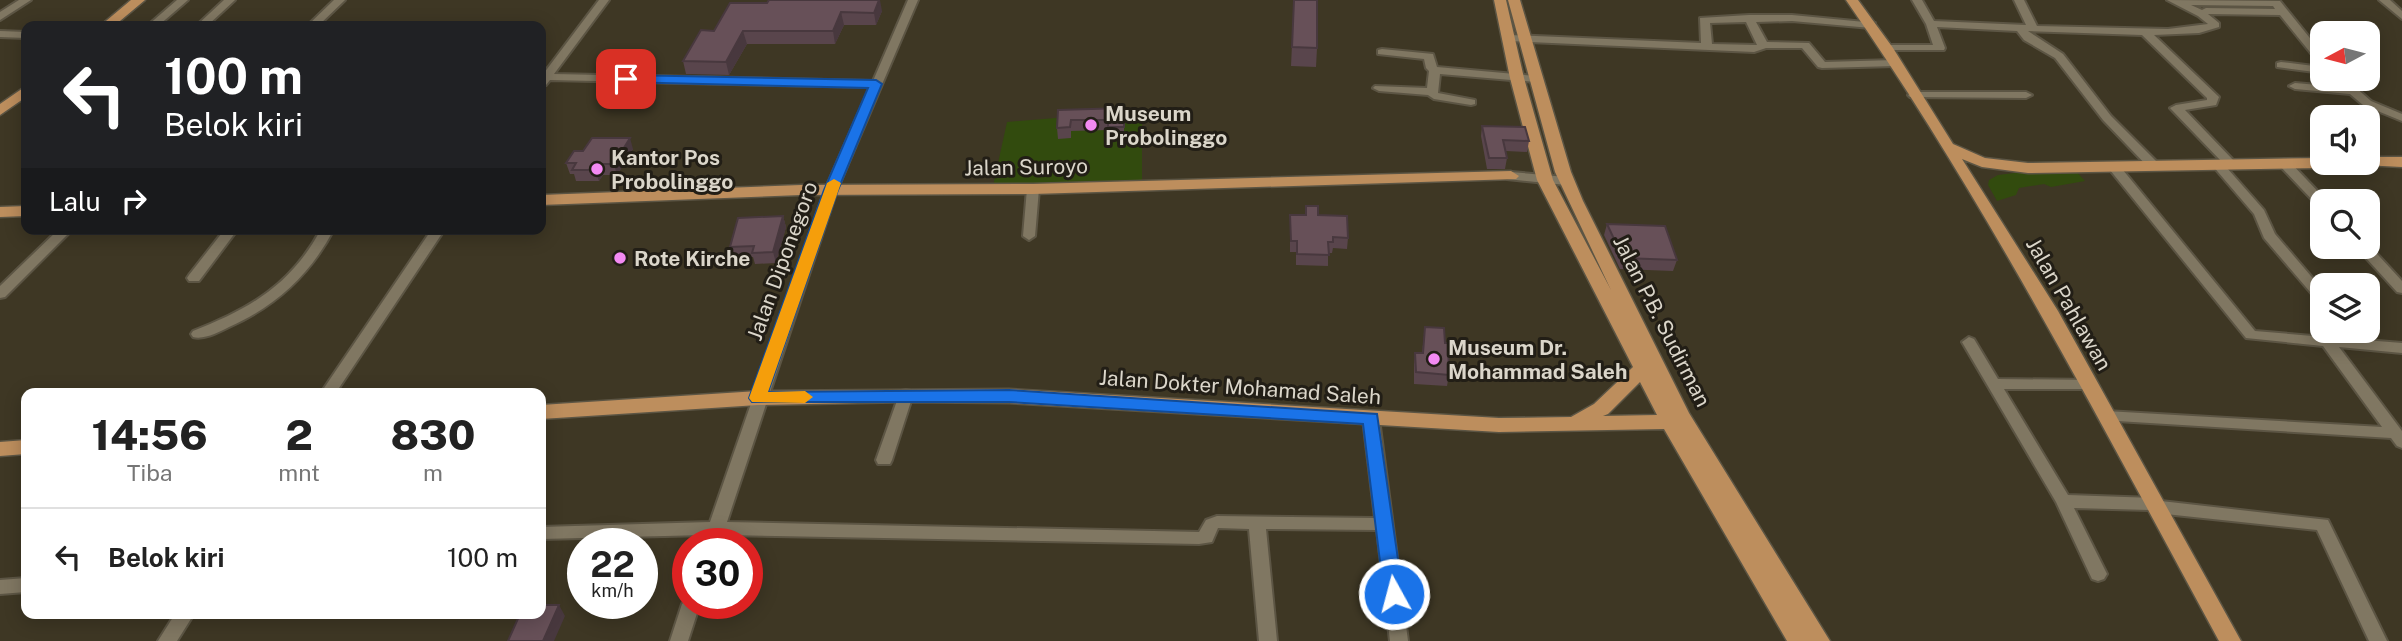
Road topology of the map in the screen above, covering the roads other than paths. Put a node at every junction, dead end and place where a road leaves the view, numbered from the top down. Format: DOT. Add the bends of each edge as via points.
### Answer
graph roads {
  1 [pos="26,0"];
  2 [pos="139,0"];
  3 [pos="183,0"];
  4 [pos="230,0"];
  5 [pos="340,0"];
  6 [pos="604,0"];
  7 [pos="913,0"];
  8 [pos="1500,0"];
  9 [pos="1514,0"];
  10 [pos="1852,0"];
  11 [pos="1917,0"];
  12 [pos="2019,0"];
  13 [pos="2384,0"];
  14 [pos="2173,1"];
  15 [pos="2277,5"];
  16 [pos="2195,11"];
  17 [pos="2402,16"];
  18 [pos="0,17"];
  19 [pos="1749,18"];
  20 [pos="112,21"];
  21 [pos="158,21"];
  22 [pos="207,21"];
  23 [pos="317,21"];
  24 [pos="1931,24"];
  25 [pos="1871,25"];
  26 [pos="2020,28"];
  27 [pos="2033,29"];
  28 [pos="2143,31"];
  29 [pos="0,34"];
  30 [pos="21,35"];
  31 [pos="1517,39"];
  32 [pos="1763,45"];
  33 [pos="2310,45"];
  34 [pos="1707,47"];
  35 [pos="1382,52"];
  36 [pos="1890,55"];
  37 [pos="2281,65"];
  38 [pos="2310,69"];
  39 [pos="1435,70"];
  40 [pos="546,77"];
  41 [pos="1517,78"];
  42 [pos="1536,79"];
  43 [pos="546,81"];
  44 [pos="876,84"];
  45 [pos="2295,86"];
  46 [pos="2310,87"];
  47 [pos="1378,88"];
  48 [pos="2353,91"];
  49 [pos="1432,92"];
  50 [pos="21,94"];
  51 [pos="1914,95"];
  52 [pos="2026,95"];
  53 [pos="1471,102"];
  54 [pos="0,111"];
  55 [pos="2402,118"];
  56 [pos="1948,147"];
  57 [pos="2380,162"];
  58 [pos="2402,162"];
  59 [pos="2284,163"];
  60 [pos="2310,163"];
  61 [pos="2225,165"];
  62 [pos="2154,166"];
  63 [pos="2114,167"];
  64 [pos="2028,169"];
  65 [pos="1511,176"];
  66 [pos="1544,176"];
  67 [pos="1564,177"];
  68 [pos="1972,185"];
  69 [pos="1033,189"];
  70 [pos="831,190"];
  71 [pos="2310,190"];
  72 [pos="546,200"];
  73 [pos="21,211"];
  74 [pos="0,212"];
  75 [pos="61,235"];
  76 [pos="227,235"];
  77 [pos="325,235"];
  78 [pos="435,235"];
  79 [pos="1029,236"];
  80 [pos="1591,251"];
  81 [pos="2375,259"];
  82 [pos="194,278"];
  83 [pos="2310,283"];
  84 [pos="2402,289"];
  85 [pos="0,294"];
  86 [pos="198,334"];
  87 [pos="2310,341"];
  88 [pos="1969,342"];
  89 [pos="2328,343"];
  90 [pos="2362,345"];
  91 [pos="2402,348"];
  92 [pos="1641,370"];
  93 [pos="1992,384"];
  94 [pos="2088,384"];
  95 [pos="331,388"];
  96 [pos="906,395"];
  97 [pos="758,398"];
  98 [pos="546,412"];
  99 [pos="2106,416"];
  100 [pos="1371,419"];
  101 [pos="1677,422"];
  102 [pos="1570,425"];
  103 [pos="2398,438"];
  104 [pos="21,447"];
  105 [pos="0,449"];
  106 [pos="884,460"];
  107 [pos="2063,501"];
  108 [pos="2155,505"];
  109 [pos="1257,524"];
  110 [pos="1385,524"];
  111 [pos="716,528"];
  112 [pos="546,533"];
  113 [pos="672,535"];
  114 [pos="763,536"];
  115 [pos="2098,574"];
  116 [pos="21,585"];
  117 [pos="0,587"];
  118 [pos="182,619"];
  119 [pos="686,619"];
  120 [pos="167,641"];
  121 [pos="679,641"];
  122 [pos="1268,641"];
  123 [pos="1399,641"];
  124 [pos="1799,641"];
  125 [pos="1819,641"];
  126 [pos="2230,641"];
  127 [pos="2378,641"];
  1 -- 18 [label="street"];
  2 -- 20 [label="main road"];
  3 -- 21 [label="street"];
  4 -- 22 [label="street"];
  5 -- 23 [label="street"];
  6 -- 40 [label="street"];
  7 -- 44 [label="street, Jalan Diponegoro"];
  8 -- 31 [label="main road, Jalan P.B. Sudirman"];
  9 -- 31 [label="main road, Jalan P.B. Sudirman"];
  10 -- 25 [label="main road, Jalan Pahlawan"];
  11 -- 24 [label="street"];
  12 -- 27 [label="street"];
  13 -- 17 [label="street"];
  14 -- 15 [label="street"];
  14 -- 16 [label="street"];
  15 -- 16 [label="street"];
  15 -- 33 [label="street"];
  16 -- 28 [label="street" via="2213,22 2213,28"];
  19 -- 25 [label="street"];
  19 -- 32 [label="street"];
  19 -- 34 [label="street" via="1702,21"];
  24 -- 26 [label="street"];
  24 -- 36 [label="street" via="1940,48"];
  25 -- 36 [label="main road, Jalan Pahlawan"];
  26 -- 27 [label="street"];
  26 -- 62 [label="street" via="2059,56"];
  27 -- 28 [label="street"];
  28 -- 61 [label="street" via="2213,97 2212,103 2176,108"];
  29 -- 30 [label="street"];
  31 -- 34 [label="street"];
  31 -- 41 [label="main road, Jalan P.B. Sudirman"];
  31 -- 42 [label="main road, Jalan P.B. Sudirman"];
  32 -- 34 [label="street" via="1759,49"];
  32 -- 36 [label="street" via="1805,45 1823,65"];
  35 -- 39 [label="street" via="1429,56"];
  36 -- 51 [label="main road, Jalan Pahlawan"];
  37 -- 38 [label="street"];
  39 -- 41 [label="street"];
  39 -- 49 [label="street"];
  41 -- 42 [label="street"];
  41 -- 66 [label="main road, Jalan P.B. Sudirman"];
  42 -- 67 [label="main road, Jalan P.B. Sudirman"];
  43 -- 44 [label="street"];
  44 -- 70 [label="street, Jalan Diponegoro"];
  45 -- 46 [label="street"];
  47 -- 49 [label="street"];
  48 -- 55 [label="street" via="2367,103"];
  49 -- 53 [label="street" via="1441,98"];
  50 -- 54 [label="main road"];
  51 -- 52 [label="street"];
  51 -- 56 [label="main road, Jalan Pahlawan"];
  56 -- 64 [label="main road" via="1982,162"];
  56 -- 68 [label="main road, Jalan Pahlawan"];
  57 -- 58 [label="main road"];
  59 -- 60 [label="main road"];
  59 -- 61 [label="main road"];
  59 -- 71 [label="street"];
  61 -- 62 [label="main road"];
  61 -- 83 [label="street" via="2260,213 2269,235"];
  62 -- 63 [label="main road"];
  63 -- 64 [label="main road"];
  63 -- 87 [label="street" via="2246,331 2255,336"];
  64 -- 68 [label="main road" via="1984,176"];
  65 -- 66 [label="street, Jalan Suroyo"];
  65 -- 69 [label="main road, Jalan Suroyo"];
  66 -- 67 [label="street, Jalan Suroyo"];
  66 -- 80 [label="main road, Jalan P.B. Sudirman"];
  67 -- 80 [label="main road, Jalan P.B. Sudirman"];
  68 -- 94 [label="main road, Jalan Pahlawan"];
  69 -- 70 [label="main road, Jalan Suroyo"];
  69 -- 79 [label="street"];
  70 -- 72 [label="main road, Jalan Suroyo"];
  70 -- 97 [label="street, Jalan Diponegoro"];
  73 -- 74 [label="main road"];
  75 -- 85 [label="street"];
  76 -- 82 [label="street"];
  77 -- 86 [label="street" via="292,281 246,316"];
  78 -- 95 [label="street"];
  80 -- 92 [label="main road, Jalan P.B. Sudirman"];
  80 -- 101 [label="main road, Jalan P.B. Sudirman"];
  81 -- 84 [label="street"];
  88 -- 93 [label="street"];
  89 -- 90 [label="street"];
  89 -- 103 [label="street"];
  90 -- 91 [label="street"];
  92 -- 101 [label="main road, Jalan P.B. Sudirman"];
  92 -- 102 [label="main road" via="1601,409"];
  93 -- 94 [label="street"];
  93 -- 107 [label="street"];
  94 -- 99 [label="main road, Jalan Pahlawan"];
  96 -- 97 [label="main road, Jalan Dokter Mohamad Saleh"];
  96 -- 100 [label="main road, Jalan Dokter Mohamad Saleh" via="1009,396"];
  96 -- 106 [label="street"];
  97 -- 98 [label="main road, Jalan Dokter Mohamad Saleh"];
  97 -- 111 [label="street, Jalan Diponegoro"];
  99 -- 103 [label="street"];
  99 -- 108 [label="main road, Jalan Pahlawan"];
  100 -- 102 [label="main road, Jalan Dokter Mohamad Saleh"];
  100 -- 110 [label="street"];
  101 -- 102 [label="main road, Jalan Dokter Mohamad Saleh"];
  101 -- 124 [label="main road, Jalan P.B. Sudirman"];
  101 -- 125 [label="main road, Jalan P.B. Sudirman"];
  104 -- 105 [label="main road"];
  107 -- 108 [label="street"];
  107 -- 115 [label="street"];
  108 -- 126 [label="main road, Jalan Pahlawan"];
  108 -- 127 [label="street" via="2322,524"];
  109 -- 110 [label="street"];
  109 -- 114 [label="street" via="1214,522 1206,537 1173,538"];
  109 -- 122 [label="street"];
  110 -- 123 [label="street"];
  112 -- 113 [label="street"];
  116 -- 117 [label="street"];
  118 -- 120 [label="street"];
  119 -- 121 [label="street"];
}
